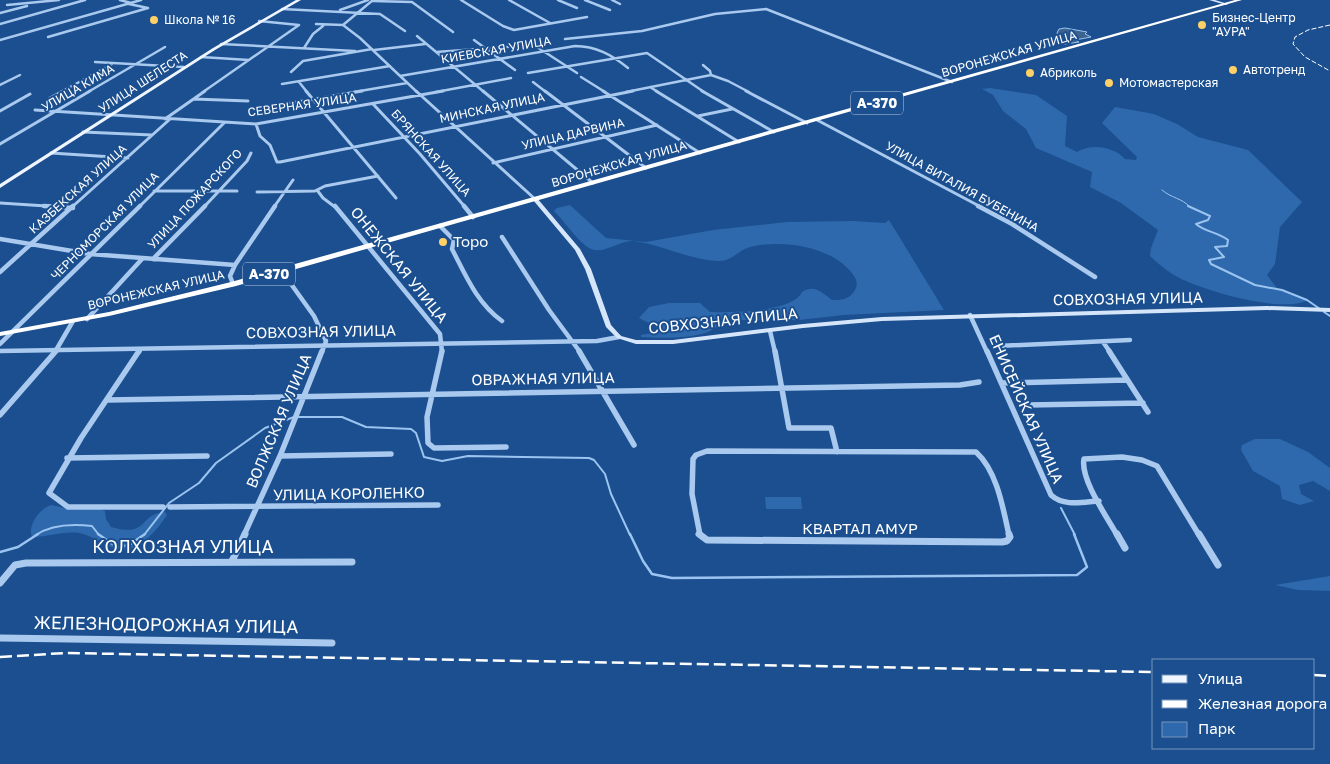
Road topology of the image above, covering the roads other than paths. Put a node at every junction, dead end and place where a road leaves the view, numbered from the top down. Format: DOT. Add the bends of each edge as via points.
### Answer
graph roads {
  1 [pos="59,0"];
  2 [pos="85,0"];
  3 [pos="120,0"];
  4 [pos="141,0"];
  5 [pos="299,0"];
  6 [pos="368,0"];
  7 [pos="404,0"];
  8 [pos="461,0"];
  9 [pos="508,0"];
  10 [pos="558,0"];
  11 [pos="585,0"];
  12 [pos="612,0"];
  13 [pos="1211,0"];
  14 [pos="1240,0"];
  15 [pos="373,1"];
  16 [pos="400,2"];
  17 [pos="1233,2"];
  18 [pos="130,3"];
  19 [pos="32,4"];
  20 [pos="620,4"];
  21 [pos="1219,4"];
  22 [pos="7,5"];
  23 [pos="577,8"];
  24 [pos="282,9"];
  25 [pos="610,10"];
  26 [pos="337,12"];
  27 [pos="357,12"];
  28 [pos="0,13"];
  29 [pos="586,17"];
  30 [pos="259,21"];
  31 [pos="0,24"];
  32 [pos="316,24"];
  33 [pos="550,24"];
  34 [pos="343,25"];
  35 [pos="324,26"];
  36 [pos="405,31"];
  37 [pos="453,32"];
  38 [pos="417,36"];
  39 [pos="48,37"];
  40 [pos="565,39"];
  41 [pos="0,40"];
  42 [pos="474,40"];
  43 [pos="221,44"];
  44 [pos="425,44"];
  45 [pos="165,47"];
  46 [pos="269,47"];
  47 [pos="304,48"];
  48 [pos="486,49"];
  49 [pos="373,50"];
  50 [pos="542,50"];
  51 [pos="355,51"];
  52 [pos="436,52"];
  53 [pos="200,57"];
  54 [pos="499,58"];
  55 [pos="614,58"];
  56 [pos="249,60"];
  57 [pos="95,62"];
  58 [pos="113,64"];
  59 [pos="135,65"];
  60 [pos="703,65"];
  61 [pos="390,66"];
  62 [pos="453,66"];
  63 [pos="567,66"];
  64 [pos="184,67"];
  65 [pos="628,68"];
  66 [pos="515,70"];
  67 [pos="291,72"];
  68 [pos="528,73"];
  69 [pos="577,73"];
  70 [pos="20,75"];
  71 [pos="711,75"];
  72 [pos="400,76"];
  73 [pos="581,77"];
  74 [pos="511,78"];
  75 [pos="683,79"];
  76 [pos="299,82"];
  77 [pos="533,82"];
  78 [pos="952,82"];
  79 [pos="407,83"];
  80 [pos="282,84"];
  81 [pos="0,85"];
  82 [pos="476,85"];
  83 [pos="650,87"];
  84 [pos="30,94"];
  85 [pos="610,94"];
  86 [pos="420,95"];
  87 [pos="50,98"];
  88 [pos="194,99"];
  89 [pos="314,99"];
  90 [pos="248,101"];
  91 [pos="373,104"];
  92 [pos="562,104"];
  93 [pos="256,108"];
  94 [pos="732,108"];
  95 [pos="35,110"];
  96 [pos="0,111"];
  97 [pos="53,112"];
  98 [pos="325,112"];
  99 [pos="512,115"];
  100 [pos="108,116"];
  101 [pos="698,116"];
  102 [pos="167,120"];
  103 [pos="817,120"];
  104 [pos="807,122"];
  105 [pos="224,123"];
  106 [pos="256,124"];
  107 [pos="657,125"];
  108 [pos="453,126"];
  109 [pos="83,132"];
  110 [pos="774,132"];
  111 [pos="152,135"];
  112 [pos="404,137"];
  113 [pos="606,137"];
  114 [pos="739,142"];
  115 [pos="0,144"];
  116 [pos="354,148"];
  117 [pos="554,149"];
  118 [pos="251,153"];
  119 [pos="700,153"];
  120 [pos="51,154"];
  121 [pos="128,158"];
  122 [pos="493,163"];
  123 [pos="646,168"];
  124 [pos="378,176"];
  125 [pos="292,180"];
  126 [pos="593,183"];
  127 [pos="0,186"];
  128 [pos="317,190"];
  129 [pos="154,191"];
  130 [pos="236,191"];
  131 [pos="219,192"];
  132 [pos="257,192"];
  133 [pos="284,192"];
  134 [pos="396,198"];
  135 [pos="535,200"];
  136 [pos="0,202"];
  137 [pos="73,208"];
  138 [pos="473,217"];
  139 [pos="440,226"];
  140 [pos="502,237"];
  141 [pos="0,239"];
  142 [pos="31,244"];
  143 [pos="367,247"];
  144 [pos="90,254"];
  145 [pos="142,259"];
  146 [pos="153,260"];
  147 [pos="235,265"];
  148 [pos="280,270"];
  149 [pos="0,272"];
  150 [pos="1095,277"];
  151 [pos="233,284"];
  152 [pos="1329,310"];
  153 [pos="970,315"];
  154 [pos="87,319"];
  155 [pos="73,321"];
  156 [pos="502,321"];
  157 [pos="14,332"];
  158 [pos="770,332"];
  159 [pos="0,334"];
  160 [pos="619,336"];
  161 [pos="1130,340"];
  162 [pos="573,341"];
  163 [pos="1103,342"];
  164 [pos="442,343"];
  165 [pos="0,344"];
  166 [pos="325,344"];
  167 [pos="998,346"];
  168 [pos="57,350"];
  169 [pos="140,350"];
  170 [pos="0,351"];
  171 [pos="1127,380"];
  172 [pos="979,382"];
  173 [pos="1002,383"];
  174 [pos="782,388"];
  175 [pos="602,390"];
  176 [pos="432,394"];
  177 [pos="302,398"];
  178 [pos="108,400"];
  179 [pos="1142,403"];
  180 [pos="1028,405"];
  181 [pos="1148,412"];
  182 [pos="0,415"];
  183 [pos="634,445"];
  184 [pos="506,447"];
  185 [pos="837,452"];
  186 [pos="391,454"];
  187 [pos="207,456"];
  188 [pos="280,456"];
  189 [pos="67,458"];
  190 [pos="1099,501"];
  191 [pos="438,506"];
  192 [pos="255,507"];
  193 [pos="1125,548"];
  194 [pos="232,561"];
  195 [pos="352,562"];
  196 [pos="1218,565"];
  197 [pos="0,583"];
  198 [pos="0,638"];
  199 [pos="332,643"];
  1 -- 22 [label="street"];
  2 -- 31 [label="street"];
  3 -- 18 [label="street"];
  4 -- 18 [label="street"];
  5 -- 24 [label="main road, УЛИЦА ШЕЛЕСТА"];
  6 -- 26 [label="street"];
  7 -- 16 [label="street"];
  8 -- 33 [label="street" via="514,30"];
  9 -- 33 [label="street"];
  10 -- 23 [label="street"];
  11 -- 25 [label="street"];
  12 -- 20 [label="street"];
  13 -- 21 [label="main road"];
  14 -- 17 [label="highway, ВОРОНЕЖСКАЯ УЛИЦА / А-370"];
  15 -- 16 [label="street"];
  15 -- 27 [label="street"];
  16 -- 37 [label="street" via="414,3"];
  17 -- 21 [label="highway"];
  17 -- 21 [label="highway, ВОРОНЕЖСКАЯ УЛИЦА / А-370"];
  18 -- 39 [label="street" via="148,8"];
  18 -- 41 [label="street"];
  19 -- 28 [label="street"];
  21 -- 78 [label="highway, ВОРОНЕЖСКАЯ УЛИЦА / А-370"];
  24 -- 26 [label="street"];
  24 -- 30 [label="main road, УЛИЦА ШЕЛЕСТА"];
  26 -- 27 [label="street"];
  27 -- 34 [label="street"];
  27 -- 36 [label="street" via="380,14"];
  29 -- 33 [label="street"];
  30 -- 43 [label="main road, УЛИЦА ШЕЛЕСТА"];
  30 -- 46 [label="street, КАЗБЕКСКАЯ УЛИЦА" via="298,26"];
  32 -- 35 [label="street"];
  34 -- 35 [label="street"];
  34 -- 49 [label="street"];
  35 -- 47 [label="street" via="313,34"];
  38 -- 44 [label="street"];
  40 -- 78 [label="street" via="642,31 715,14 766,9"];
  42 -- 48 [label="street"];
  43 -- 46 [label="street"];
  43 -- 53 [label="main road, УЛИЦА ШЕЛЕСТА"];
  44 -- 49 [label="street"];
  44 -- 52 [label="street"];
  45 -- 59 [label="street, УЛИЦА КИМА"];
  46 -- 47 [label="street"];
  46 -- 56 [label="street, КАЗБЕКСКАЯ УЛИЦА"];
  47 -- 51 [label="street"];
  48 -- 50 [label="street" via="534,45"];
  48 -- 52 [label="street"];
  48 -- 54 [label="street"];
  49 -- 51 [label="street"];
  49 -- 61 [label="street"];
  50 -- 54 [label="street, КИЕВСКАЯ УЛИЦА"];
  50 -- 55 [label="street, КИЕВСКАЯ УЛИЦА" via="575,46 595,48"];
  50 -- 63 [label="street"];
  51 -- 67 [label="street" via="303,61"];
  52 -- 62 [label="street"];
  53 -- 56 [label="street"];
  53 -- 64 [label="main road, УЛИЦА ШЕЛЕСТА"];
  54 -- 62 [label="street, КИЕВСКАЯ УЛИЦА"];
  54 -- 66 [label="street"];
  55 -- 63 [label="street"];
  55 -- 65 [label="street"];
  55 -- 75 [label="street" via="648,54"];
  56 -- 88 [label="street, КАЗБЕКСКАЯ УЛИЦА"];
  57 -- 58 [label="street"];
  58 -- 59 [label="street"];
  58 -- 87 [label="street"];
  59 -- 64 [label="street"];
  59 -- 97 [label="street, УЛИЦА КИМА"];
  60 -- 71 [label="street"];
  61 -- 72 [label="street"];
  61 -- 76 [label="street"];
  62 -- 72 [label="street, КИЕВСКАЯ УЛИЦА"];
  62 -- 82 [label="street"];
  63 -- 68 [label="street"];
  63 -- 69 [label="street"];
  64 -- 100 [label="main road, УЛИЦА ШЕЛЕСТА"];
  70 -- 81 [label="street"];
  71 -- 75 [label="street, МИНСКАЯ УЛИЦА"];
  71 -- 104 [label="street"];
  72 -- 79 [label="street"];
  73 -- 85 [label="street"];
  74 -- 82 [label="street, СЕВЕРНАЯ УЛИЦА"];
  75 -- 83 [label="street, МИНСКАЯ УЛИЦА"];
  75 -- 94 [label="street"];
  76 -- 80 [label="street"];
  76 -- 89 [label="street"];
  77 -- 92 [label="street"];
  78 -- 103 [label="highway, ВОРОНЕЖСКАЯ УЛИЦА / А-370"];
  79 -- 86 [label="street"];
  79 -- 89 [label="street"];
  82 -- 86 [label="street, СЕВЕРНАЯ УЛИЦА"];
  82 -- 99 [label="street"];
  83 -- 85 [label="street, МИНСКАЯ УЛИЦА"];
  83 -- 101 [label="street"];
  84 -- 96 [label="street"];
  85 -- 92 [label="street, МИНСКАЯ УЛИЦА"];
  85 -- 107 [label="street"];
  86 -- 91 [label="street, СЕВЕРНАЯ УЛИЦА"];
  86 -- 108 [label="street"];
  88 -- 90 [label="street"];
  88 -- 102 [label="street, КАЗБЕКСКАЯ УЛИЦА"];
  89 -- 93 [label="street"];
  89 -- 98 [label="street"];
  91 -- 98 [label="street, СЕВЕРНАЯ УЛИЦА"];
  91 -- 112 [label="street, БРЯНСКАЯ УЛИЦА"];
  92 -- 99 [label="street, МИНСКАЯ УЛИЦА"];
  92 -- 113 [label="street"];
  94 -- 101 [label="street"];
  94 -- 110 [label="street"];
  95 -- 97 [label="street, СЕВЕРНАЯ УЛИЦА"];
  97 -- 100 [label="street, СЕВЕРНАЯ УЛИЦА"];
  97 -- 115 [label="street, УЛИЦА КИМА"];
  98 -- 106 [label="street, СЕВЕРНАЯ УЛИЦА"];
  98 -- 116 [label="street"];
  99 -- 108 [label="street, МИНСКАЯ УЛИЦА"];
  99 -- 117 [label="street"];
  100 -- 102 [label="street, СЕВЕРНАЯ УЛИЦА"];
  100 -- 109 [label="main road, УЛИЦА ШЕЛЕСТА"];
  101 -- 114 [label="street"];
  102 -- 105 [label="street, СЕВЕРНАЯ УЛИЦА"];
  102 -- 111 [label="street, КАЗБЕКСКАЯ УЛИЦА"];
  103 -- 104 [label="highway, ВОРОНЕЖСКАЯ УЛИЦА / А-370"];
  103 -- 150 [label="street, УЛИЦА ВИТАЛИЯ БУБЕНИНА" via="1012,224"];
  104 -- 110 [label="highway, ВОРОНЕЖСКАЯ УЛИЦА / А-370"];
  105 -- 106 [label="street, СЕВЕРНАЯ УЛИЦА"];
  105 -- 129 [label="street, ЧЕРНОМОРСКАЯ УЛИЦА"];
  106 -- 116 [label="street, МИНСКАЯ УЛИЦА" via="277,162"];
  107 -- 113 [label="street, УЛИЦА ДАРВИНА"];
  107 -- 119 [label="street"];
  108 -- 112 [label="street, МИНСКАЯ УЛИЦА"];
  108 -- 122 [label="street"];
  109 -- 111 [label="street"];
  109 -- 120 [label="main road, УЛИЦА ШЕЛЕСТА"];
  110 -- 114 [label="highway, ВОРОНЕЖСКАЯ УЛИЦА / А-370"];
  111 -- 121 [label="street, КАЗБЕКСКАЯ УЛИЦА"];
  112 -- 116 [label="street, МИНСКАЯ УЛИЦА"];
  112 -- 138 [label="street, БРЯНСКАЯ УЛИЦА"];
  113 -- 117 [label="street, УЛИЦА ДАРВИНА"];
  113 -- 123 [label="street"];
  114 -- 119 [label="highway, ВОРОНЕЖСКАЯ УЛИЦА / А-370"];
  116 -- 124 [label="street"];
  117 -- 122 [label="street, УЛИЦА ДАРВИНА"];
  117 -- 126 [label="street"];
  118 -- 131 [label="street, УЛИЦА ПОЖАРСКОГО"];
  119 -- 123 [label="highway, ВОРОНЕЖСКАЯ УЛИЦА / А-370"];
  120 -- 121 [label="street"];
  120 -- 127 [label="main road, УЛИЦА ШЕЛЕСТА"];
  121 -- 137 [label="street, КАЗБЕКСКАЯ УЛИЦА"];
  122 -- 135 [label="street"];
  123 -- 126 [label="highway, ВОРОНЕЖСКАЯ УЛИЦА / А-370"];
  124 -- 128 [label="street"];
  124 -- 134 [label="street"];
  125 -- 133 [label="street"];
  126 -- 135 [label="highway, ВОРОНЕЖСКАЯ УЛИЦА / А-370"];
  128 -- 133 [label="street"];
  128 -- 143 [label="street, ОНЕЖСКАЯ УЛИЦА" via="333,204"];
  129 -- 131 [label="street"];
  129 -- 144 [label="street, ЧЕРНОМОРСКАЯ УЛИЦА"];
  130 -- 131 [label="street"];
  131 -- 146 [label="street, УЛИЦА ПОЖАРСКОГО"];
  132 -- 133 [label="street"];
  133 -- 147 [label="street"];
  135 -- 138 [label="highway, ВОРОНЕЖСКАЯ УЛИЦА / А-370"];
  135 -- 160 [label="main road" via="577,249 588,269 608,326"];
  136 -- 137 [label="street"];
  137 -- 142 [label="street, КАЗБЕКСКАЯ УЛИЦА"];
  138 -- 139 [label="highway, ВОРОНЕЖСКАЯ УЛИЦА / А-370"];
  139 -- 143 [label="highway, ВОРОНЕЖСКАЯ УЛИЦА / А-370"];
  139 -- 156 [label="street" via="454,240 452,249 481,303 491,315"];
  140 -- 162 [label="street"];
  141 -- 142 [label="street"];
  142 -- 144 [label="street"];
  142 -- 149 [label="street, КАЗБЕКСКАЯ УЛИЦА"];
  143 -- 148 [label="highway, ВОРОНЕЖСКАЯ УЛИЦА / А-370"];
  143 -- 164 [label="street, ОНЕЖСКАЯ УЛИЦА" via="436,328"];
  144 -- 145 [label="street"];
  144 -- 157 [label="street, ЧЕРНОМОРСКАЯ УЛИЦА"];
  145 -- 146 [label="street"];
  145 -- 154 [label="street, УЛИЦА ПОЖАРСКОГО"];
  146 -- 147 [label="street"];
  147 -- 151 [label="street" via="230,276"];
  148 -- 151 [label="highway, ВОРОНЕЖСКАЯ УЛИЦА / А-370"];
  148 -- 166 [label="street, ВОЛЖСКАЯ УЛИЦА" via="314,316 326,337"];
  151 -- 154 [label="highway, ВОРОНЕЖСКАЯ УЛИЦА / А-370"];
  152 -- 153 [label="main road, СОВХОЗНАЯ УЛИЦА" via="1267,308"];
  153 -- 158 [label="main road, СОВХОЗНАЯ УЛИЦА" via="882,319"];
  153 -- 173 [label="street, ЕНИСЕЙСКАЯ УЛИЦА"];
  154 -- 155 [label="highway, ВОРОНЕЖСКАЯ УЛИЦА / А-370"];
  155 -- 157 [label="highway, ВОРОНЕЖСКАЯ УЛИЦА / А-370"];
  155 -- 168 [label="street"];
  157 -- 159 [label="highway, ВОРОНЕЖСКАЯ УЛИЦА / А-370"];
  157 -- 165 [label="street, ЧЕРНОМОРСКАЯ УЛИЦА"];
  158 -- 160 [label="main road, СОВХОЗНАЯ УЛИЦА" via="673,342 636,342"];
  158 -- 174 [label="street"];
  160 -- 162 [label="street, СОВХОЗНАЯ УЛИЦА" via="602,341"];
  161 -- 163 [label="street"];
  162 -- 164 [label="street, СОВХОЗНАЯ УЛИЦА"];
  162 -- 175 [label="street"];
  163 -- 167 [label="street"];
  163 -- 171 [label="street"];
  164 -- 166 [label="street, СОВХОЗНАЯ УЛИЦА"];
  164 -- 176 [label="street, ОНЕЖСКАЯ УЛИЦА"];
  166 -- 169 [label="street, СОВХОЗНАЯ УЛИЦА"];
  166 -- 177 [label="street, ВОЛЖСКАЯ УЛИЦА"];
  168 -- 169 [label="street, СОВХОЗНАЯ УЛИЦА"];
  168 -- 170 [label="street, СОВХОЗНАЯ УЛИЦА"];
  168 -- 182 [label="street"];
  169 -- 178 [label="street"];
  171 -- 173 [label="street"];
  171 -- 179 [label="street"];
  172 -- 174 [label="street, ОВРАЖНАЯ УЛИЦА"];
  173 -- 190 [label="street, ЕНИСЕЙСКАЯ УЛИЦА" via="1051,495 1067,502"];
  174 -- 175 [label="street, ОВРАЖНАЯ УЛИЦА"];
  174 -- 185 [label="street" via="789,428 831,428"];
  175 -- 176 [label="street, ОВРАЖНАЯ УЛИЦА"];
  175 -- 183 [label="street"];
  176 -- 177 [label="street, ОВРАЖНАЯ УЛИЦА"];
  176 -- 184 [label="street, ОНЕЖСКАЯ УЛИЦА" via="426,426 430,446"];
  177 -- 178 [label="street, ОВРАЖНАЯ УЛИЦА"];
  177 -- 188 [label="street, ВОЛЖСКАЯ УЛИЦА"];
  178 -- 189 [label="street"];
  179 -- 180 [label="street"];
  179 -- 181 [label="street"];
  185 -- 185 [label="street, КВАРТАЛ АМУР" via="707,451 696,455 693,459 692,494 701,536 710,541 1010,540 999,494 979,454 971,451"];
  186 -- 188 [label="street"];
  187 -- 189 [label="street"];
  188 -- 192 [label="street, ВОЛЖСКАЯ УЛИЦА"];
  189 -- 192 [label="street, УЛИЦА КОРОЛЕНКО" via="49,494 68,507"];
  190 -- 193 [label="street"];
  190 -- 196 [label="street" via="1083,465 1084,459 1139,458 1152,462"];
  191 -- 192 [label="street, УЛИЦА КОРОЛЕНКО"];
  192 -- 194 [label="street, ВОЛЖСКАЯ УЛИЦА"];
  194 -- 195 [label="street, КОЛХОЗНАЯ УЛИЦА"];
  194 -- 197 [label="street, КОЛХОЗНАЯ УЛИЦА" via="26,562 15,565"];
  198 -- 199 [label="street, ЖЕЛЕЗНОДОРОЖНАЯ УЛИЦА"];
}
